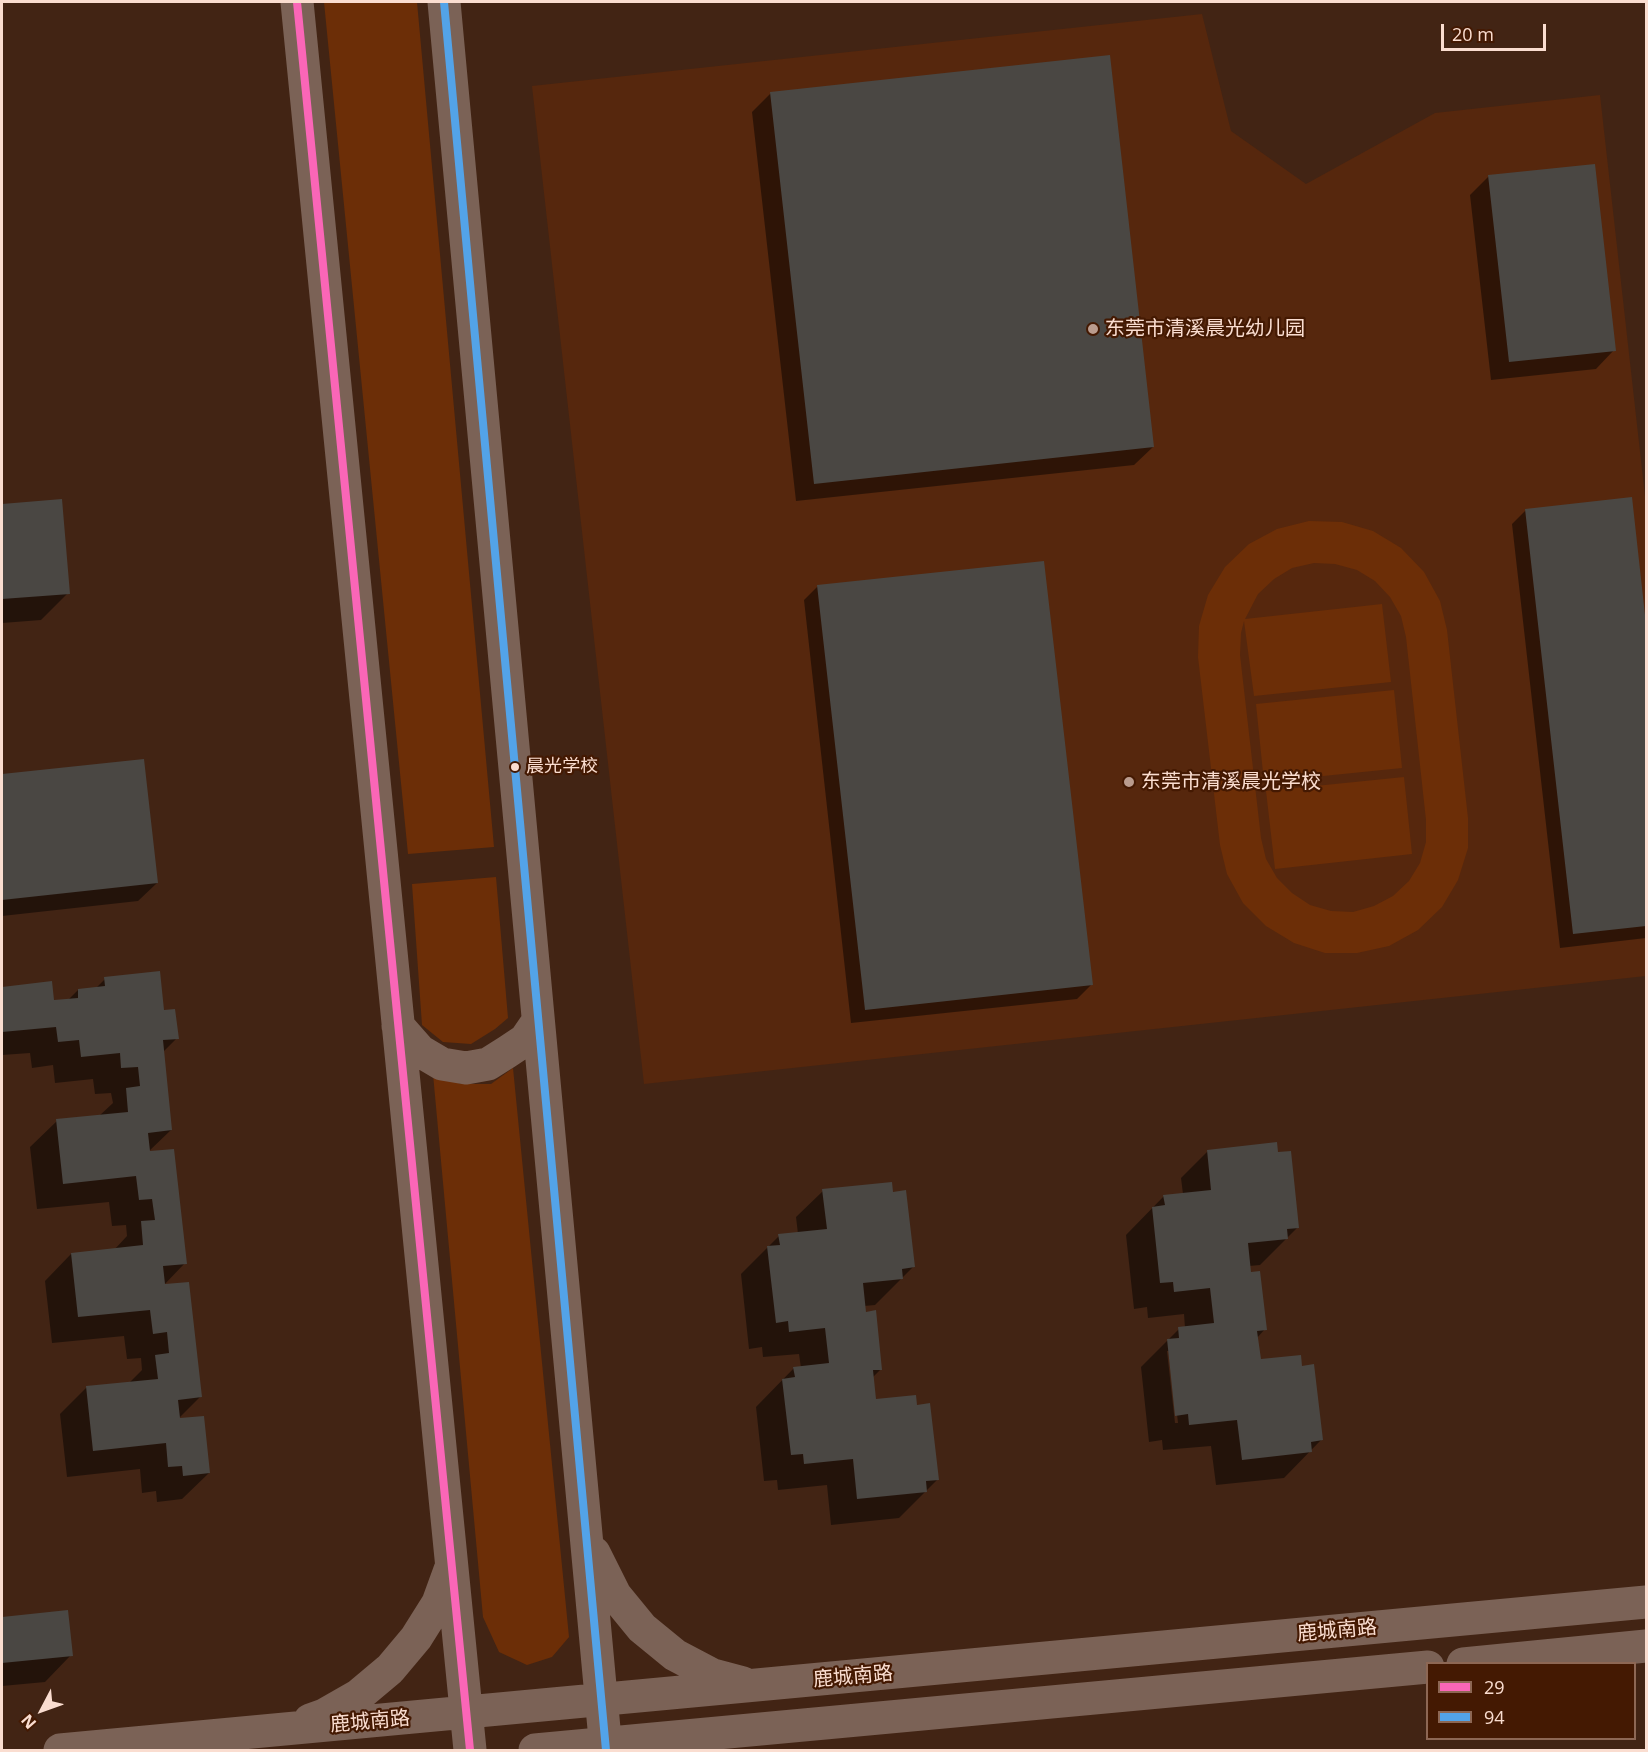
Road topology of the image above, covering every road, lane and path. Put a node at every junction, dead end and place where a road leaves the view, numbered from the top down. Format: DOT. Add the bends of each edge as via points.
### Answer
graph roads {
  1 [pos="297,2"];
  2 [pos="444,2"];
  3 [pos="538,1021"];
  4 [pos="398,1026"];
  5 [pos="584,1517"];
  6 [pos="452,1565"];
  7 [pos="1647,1602"];
  8 [pos="1647,1646"];
  9 [pos="1483,1662"];
  10 [pos="1426,1667"];
  11 [pos="753,1686"];
  12 [pos="601,1701"];
  13 [pos="466,1713"];
  14 [pos="286,1729"];
  15 [pos="760,1730"];
  16 [pos="605,1747"];
  17 [pos="60,1750"];
  18 [pos="470,1750"];
  19 [pos="535,1750"];
  20 [pos="719,1750"];
  1 -- 4 [label="street"];
  2 -- 3 [label="street"];
  3 -- 4 [label="street" via="525,1040 507,1052 488,1064 466,1068 442,1064 420,1051"];
  3 -- 5 [label="street"];
  4 -- 6 [label="street"];
  5 -- 11 [label="street" via="595,1558 615,1595 642,1628 675,1655 713,1675"];
  5 -- 12 [label="street"];
  6 -- 13 [label="street"];
  6 -- 14 [label="street" via="438,1603 390,1669 359,1695 324,1715"];
  7 -- 11 [label="street, 鹿城南路"];
  8 -- 9 [label="street"];
  10 -- 15 [label="street"];
  11 -- 12 [label="street, 鹿城南路"];
  12 -- 13 [label="street, 鹿城南路"];
  12 -- 16 [label="street"];
  13 -- 14 [label="street, 鹿城南路"];
  13 -- 18 [label="street"];
  14 -- 17 [label="street, 鹿城南路"];
  15 -- 16 [label="street"];
  15 -- 20 [label="street"];
  16 -- 19 [label="street"];
}
